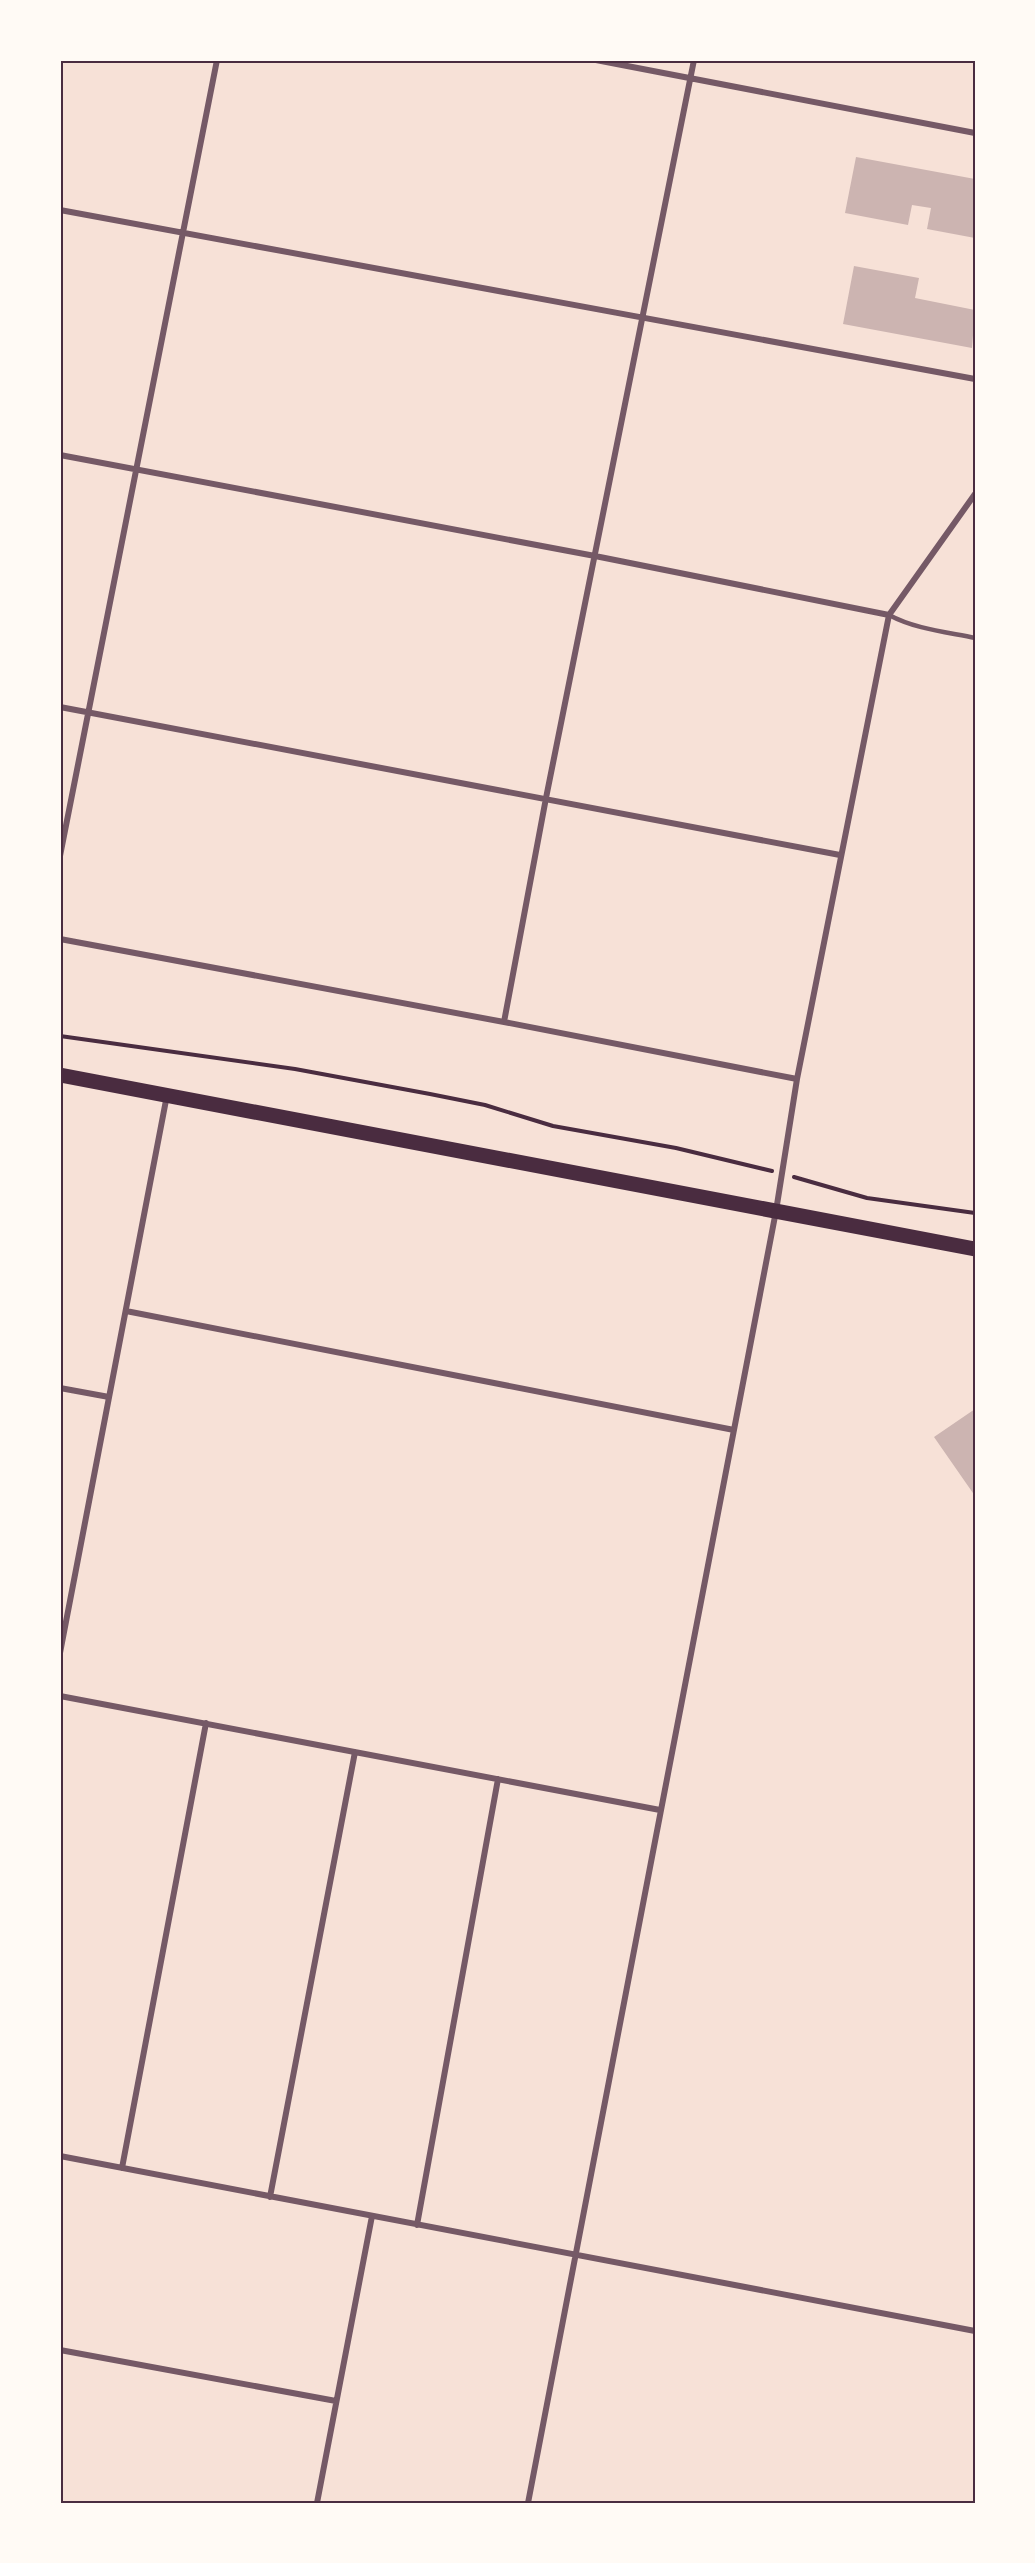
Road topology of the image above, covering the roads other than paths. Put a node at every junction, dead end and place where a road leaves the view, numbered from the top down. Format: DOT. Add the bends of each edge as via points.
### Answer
graph roads {
  1 [pos="217,60"];
  2 [pos="596,60"];
  3 [pos="694,60"];
  4 [pos="690,78"];
  5 [pos="975,133"];
  6 [pos="60,210"];
  7 [pos="184,233"];
  8 [pos="642,317"];
  9 [pos="975,379"];
  10 [pos="60,454"];
  11 [pos="135,469"];
  12 [pos="975,494"];
  13 [pos="595,556"];
  14 [pos="889,615"];
  15 [pos="975,638"];
  16 [pos="60,707"];
  17 [pos="89,713"];
  18 [pos="546,798"];
  19 [pos="840,855"];
  20 [pos="60,856"];
  21 [pos="60,939"];
  22 [pos="504,1022"];
  23 [pos="60,1075"];
  24 [pos="797,1079"];
  25 [pos="167,1094"];
  26 [pos="776,1211"];
  27 [pos="975,1249"];
  28 [pos="126,1311"];
  29 [pos="60,1388"];
  30 [pos="109,1397"];
  31 [pos="734,1430"];
  32 [pos="60,1653"];
  33 [pos="60,1696"];
  34 [pos="207,1723"];
  35 [pos="355,1752"];
  36 [pos="498,1779"];
  37 [pos="660,1810"];
  38 [pos="60,2156"];
  39 [pos="122,2168"];
  40 [pos="270,2197"];
  41 [pos="372,2216"];
  42 [pos="417,2225"];
  43 [pos="575,2255"];
  44 [pos="975,2331"];
  45 [pos="60,2350"];
  46 [pos="336,2401"];
  47 [pos="317,2503"];
  48 [pos="528,2503"];
  1 -- 7 [label="street"];
  2 -- 4 [label="street"];
  3 -- 4 [label="street"];
  4 -- 5 [label="street"];
  4 -- 8 [label="street"];
  6 -- 7 [label="street"];
  7 -- 8 [label="street"];
  7 -- 11 [label="street"];
  8 -- 9 [label="street"];
  8 -- 13 [label="street"];
  10 -- 11 [label="street"];
  11 -- 13 [label="street"];
  11 -- 17 [label="street"];
  12 -- 14 [label="street"];
  13 -- 14 [label="street"];
  13 -- 18 [label="street"];
  14 -- 15 [label="lane" via="911,625"];
  14 -- 19 [label="street"];
  16 -- 17 [label="street"];
  17 -- 18 [label="street"];
  17 -- 20 [label="street"];
  18 -- 19 [label="street"];
  18 -- 22 [label="street"];
  19 -- 24 [label="street"];
  21 -- 22 [label="street"];
  22 -- 24 [label="street"];
  23 -- 25 [label="main road"];
  24 -- 26 [label="street"];
  25 -- 26 [label="main road"];
  25 -- 28 [label="street"];
  26 -- 27 [label="main road"];
  26 -- 31 [label="street"];
  28 -- 30 [label="street"];
  28 -- 31 [label="street"];
  29 -- 30 [label="street"];
  30 -- 32 [label="street"];
  31 -- 37 [label="street"];
  33 -- 34 [label="street"];
  34 -- 35 [label="street"];
  34 -- 39 [label="street"];
  35 -- 36 [label="street"];
  35 -- 40 [label="street"];
  36 -- 37 [label="street"];
  36 -- 42 [label="street"];
  37 -- 43 [label="street"];
  38 -- 39 [label="street"];
  39 -- 40 [label="street"];
  40 -- 41 [label="street"];
  41 -- 42 [label="street"];
  41 -- 46 [label="street"];
  42 -- 43 [label="street"];
  43 -- 44 [label="street"];
  43 -- 48 [label="street"];
  45 -- 46 [label="street"];
  46 -- 47 [label="street"];
}
